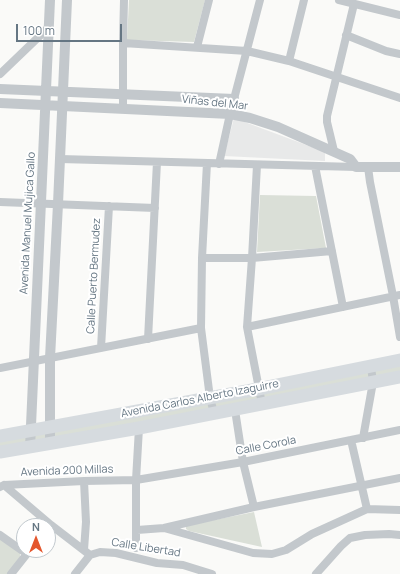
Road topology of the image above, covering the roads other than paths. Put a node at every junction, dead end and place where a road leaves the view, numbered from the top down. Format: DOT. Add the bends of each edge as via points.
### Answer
graph roads {
  1 [pos="50,0"];
  2 [pos="67,0"];
  3 [pos="124,0"];
  4 [pos="209,0"];
  5 [pos="260,0"];
  6 [pos="304,0"];
  7 [pos="339,0"];
  8 [pos="354,4"];
  9 [pos="400,15"];
  10 [pos="48,28"];
  11 [pos="346,35"];
  12 [pos="123,43"];
  13 [pos="197,47"];
  14 [pos="247,51"];
  15 [pos="400,54"];
  16 [pos="289,61"];
  17 [pos="0,74"];
  18 [pos="337,78"];
  19 [pos="0,89"];
  20 [pos="45,92"];
  21 [pos="63,92"];
  22 [pos="123,94"];
  23 [pos="400,98"];
  24 [pos="234,99"];
  25 [pos="0,103"];
  26 [pos="45,106"];
  27 [pos="62,107"];
  28 [pos="123,110"];
  29 [pos="230,114"];
  30 [pos="334,151"];
  31 [pos="60,159"];
  32 [pos="157,162"];
  33 [pos="207,163"];
  34 [pos="219,164"];
  35 [pos="257,165"];
  36 [pos="315,166"];
  37 [pos="356,167"];
  38 [pos="368,167"];
  39 [pos="400,167"];
  40 [pos="0,202"];
  41 [pos="41,203"];
  42 [pos="58,204"];
  43 [pos="109,206"];
  44 [pos="155,208"];
  45 [pos="332,251"];
  46 [pos="202,258"];
  47 [pos="252,258"];
  48 [pos="397,296"];
  49 [pos="343,307"];
  50 [pos="247,327"];
  51 [pos="202,328"];
  52 [pos="400,337"];
  53 [pos="148,339"];
  54 [pos="101,348"];
  55 [pos="50,358"];
  56 [pos="400,360"];
  57 [pos="33,361"];
  58 [pos="370,367"];
  59 [pos="0,368"];
  60 [pos="400,377"];
  61 [pos="373,382"];
  62 [pos="258,389"];
  63 [pos="210,398"];
  64 [pos="262,404"];
  65 [pos="235,410"];
  66 [pos="214,413"];
  67 [pos="49,427"];
  68 [pos="140,428"];
  69 [pos="400,430"];
  70 [pos="31,431"];
  71 [pos="0,436"];
  72 [pos="363,438"];
  73 [pos="351,440"];
  74 [pos="50,444"];
  75 [pos="30,448"];
  76 [pos="0,452"];
  77 [pos="243,462"];
  78 [pos="400,478"];
  79 [pos="136,480"];
  80 [pos="84,481"];
  81 [pos="361,485"];
  82 [pos="2,486"];
  83 [pos="254,507"];
  84 [pos="367,509"];
  85 [pos="400,510"];
  86 [pos="39,518"];
  87 [pos="164,528"];
  88 [pos="137,530"];
  89 [pos="56,532"];
  90 [pos="0,535"];
  91 [pos="400,535"];
  92 [pos="16,544"];
  93 [pos="136,548"];
  94 [pos="87,552"];
  95 [pos="24,558"];
  96 [pos="10,574"];
  97 [pos="76,574"];
  98 [pos="212,574"];
  99 [pos="316,574"];
  1 -- 10 [label="street, Avenida Manuel Mujica Gallo"];
  2 -- 21 [label="street"];
  3 -- 12 [label="street"];
  4 -- 13 [label="street"];
  5 -- 14 [label="street"];
  6 -- 16 [label="street"];
  7 -- 8 [label="street"];
  8 -- 9 [label="street"];
  8 -- 11 [label="street"];
  10 -- 17 [label="street"];
  10 -- 20 [label="street, Avenida Manuel Mujica Gallo"];
  11 -- 15 [label="street"];
  11 -- 18 [label="street"];
  12 -- 13 [label="street"];
  12 -- 22 [label="street"];
  13 -- 14 [label="street"];
  14 -- 16 [label="street"];
  14 -- 24 [label="street"];
  16 -- 18 [label="street"];
  18 -- 23 [label="street"];
  18 -- 30 [label="street" via="327,116"];
  19 -- 20 [label="street, Viñas del Mar"];
  20 -- 21 [label="street, Viñas del Mar"];
  20 -- 26 [label="street, Avenida Manuel Mujica Gallo"];
  21 -- 22 [label="street, Viñas del Mar"];
  21 -- 27 [label="street"];
  22 -- 24 [label="street, Viñas del Mar"];
  22 -- 28 [label="street"];
  24 -- 29 [label="street"];
  25 -- 26 [label="street, Viñas del Mar"];
  26 -- 27 [label="street, Viñas del Mar"];
  26 -- 41 [label="street, Avenida Manuel Mujica Gallo"];
  27 -- 28 [label="street, Viñas del Mar"];
  27 -- 31 [label="street"];
  28 -- 29 [label="street, Viñas del Mar"];
  29 -- 30 [label="street, Viñas del Mar" via="278,127"];
  29 -- 34 [label="street"];
  30 -- 37 [label="street, Viñas del Mar" via="350,159"];
  31 -- 32 [label="street"];
  31 -- 42 [label="street"];
  32 -- 33 [label="street"];
  32 -- 44 [label="street"];
  33 -- 34 [label="street"];
  33 -- 46 [label="street"];
  34 -- 35 [label="street"];
  35 -- 36 [label="street"];
  35 -- 47 [label="street"];
  36 -- 37 [label="street"];
  36 -- 45 [label="street"];
  37 -- 38 [label="street"];
  38 -- 39 [label="street"];
  38 -- 48 [label="street"];
  40 -- 41 [label="street"];
  41 -- 42 [label="street"];
  41 -- 57 [label="street, Avenida Manuel Mujica Gallo"];
  42 -- 43 [label="street"];
  42 -- 55 [label="street"];
  43 -- 44 [label="street"];
  43 -- 54 [label="street, Calle Puerto Bermudez"];
  44 -- 53 [label="street"];
  45 -- 47 [label="street"];
  45 -- 49 [label="street"];
  46 -- 47 [label="street"];
  46 -- 51 [label="street"];
  47 -- 50 [label="street"];
  48 -- 49 [label="street"];
  48 -- 52 [label="street"];
  49 -- 50 [label="street"];
  50 -- 62 [label="street"];
  51 -- 53 [label="street"];
  51 -- 63 [label="street"];
  53 -- 54 [label="street"];
  54 -- 55 [label="street"];
  55 -- 57 [label="street"];
  55 -- 67 [label="street"];
  56 -- 58 [label="main road, Avenida Carlos Alberto Izaguirre"];
  57 -- 59 [label="street"];
  57 -- 70 [label="street, Avenida Manuel Mujica Gallo"];
  58 -- 61 [label="street"];
  58 -- 62 [label="main road, Avenida Carlos Alberto Izaguirre"];
  60 -- 61 [label="main road, Avenida Carlos Alberto Izaguirre"];
  61 -- 64 [label="main road, Avenida Carlos Alberto Izaguirre"];
  61 -- 72 [label="street"];
  62 -- 63 [label="main road, Avenida Carlos Alberto Izaguirre"];
  62 -- 64 [label="street"];
  63 -- 66 [label="street"];
  63 -- 67 [label="main road, Avenida Carlos Alberto Izaguirre"];
  64 -- 65 [label="main road, Avenida Carlos Alberto Izaguirre"];
  65 -- 66 [label="main road, Avenida Carlos Alberto Izaguirre"];
  65 -- 77 [label="street"];
  66 -- 68 [label="main road, Avenida Carlos Alberto Izaguirre"];
  67 -- 70 [label="main road, Avenida Carlos Alberto Izaguirre"];
  67 -- 74 [label="street"];
  68 -- 74 [label="main road, Avenida Carlos Alberto Izaguirre"];
  68 -- 79 [label="street"];
  69 -- 72 [label="street, Calle Corola"];
  70 -- 71 [label="main road, Avenida Carlos Alberto Izaguirre"];
  70 -- 75 [label="street, Avenida Manuel Mujica Gallo"];
  72 -- 73 [label="street, Calle Corola"];
  73 -- 77 [label="street, Calle Corola"];
  73 -- 81 [label="street"];
  74 -- 75 [label="main road, Avenida Carlos Alberto Izaguirre"];
  75 -- 76 [label="main road, Avenida Carlos Alberto Izaguirre"];
  77 -- 79 [label="street, Calle Corola"];
  77 -- 83 [label="street"];
  78 -- 81 [label="street"];
  79 -- 80 [label="street, Avenida 200 Millas"];
  79 -- 88 [label="street"];
  80 -- 82 [label="street, Avenida 200 Millas"];
  80 -- 94 [label="street"];
  81 -- 83 [label="street"];
  81 -- 84 [label="street"];
  82 -- 86 [label="street"];
  83 -- 87 [label="street"];
  84 -- 85 [label="street"];
  84 -- 87 [label="street" via="312,534 286,550 272,554 253,553"];
  87 -- 88 [label="street"];
  88 -- 93 [label="street"];
  89 -- 94 [label="street"];
  90 -- 92 [label="street"];
  91 -- 99 [label="street" via="365,535 350,538"];
  94 -- 97 [label="street"];
  94 -- 98 [label="street, Calle Libertad" via="116,553 157,563 183,565"];
  95 -- 96 [label="street"];
}
